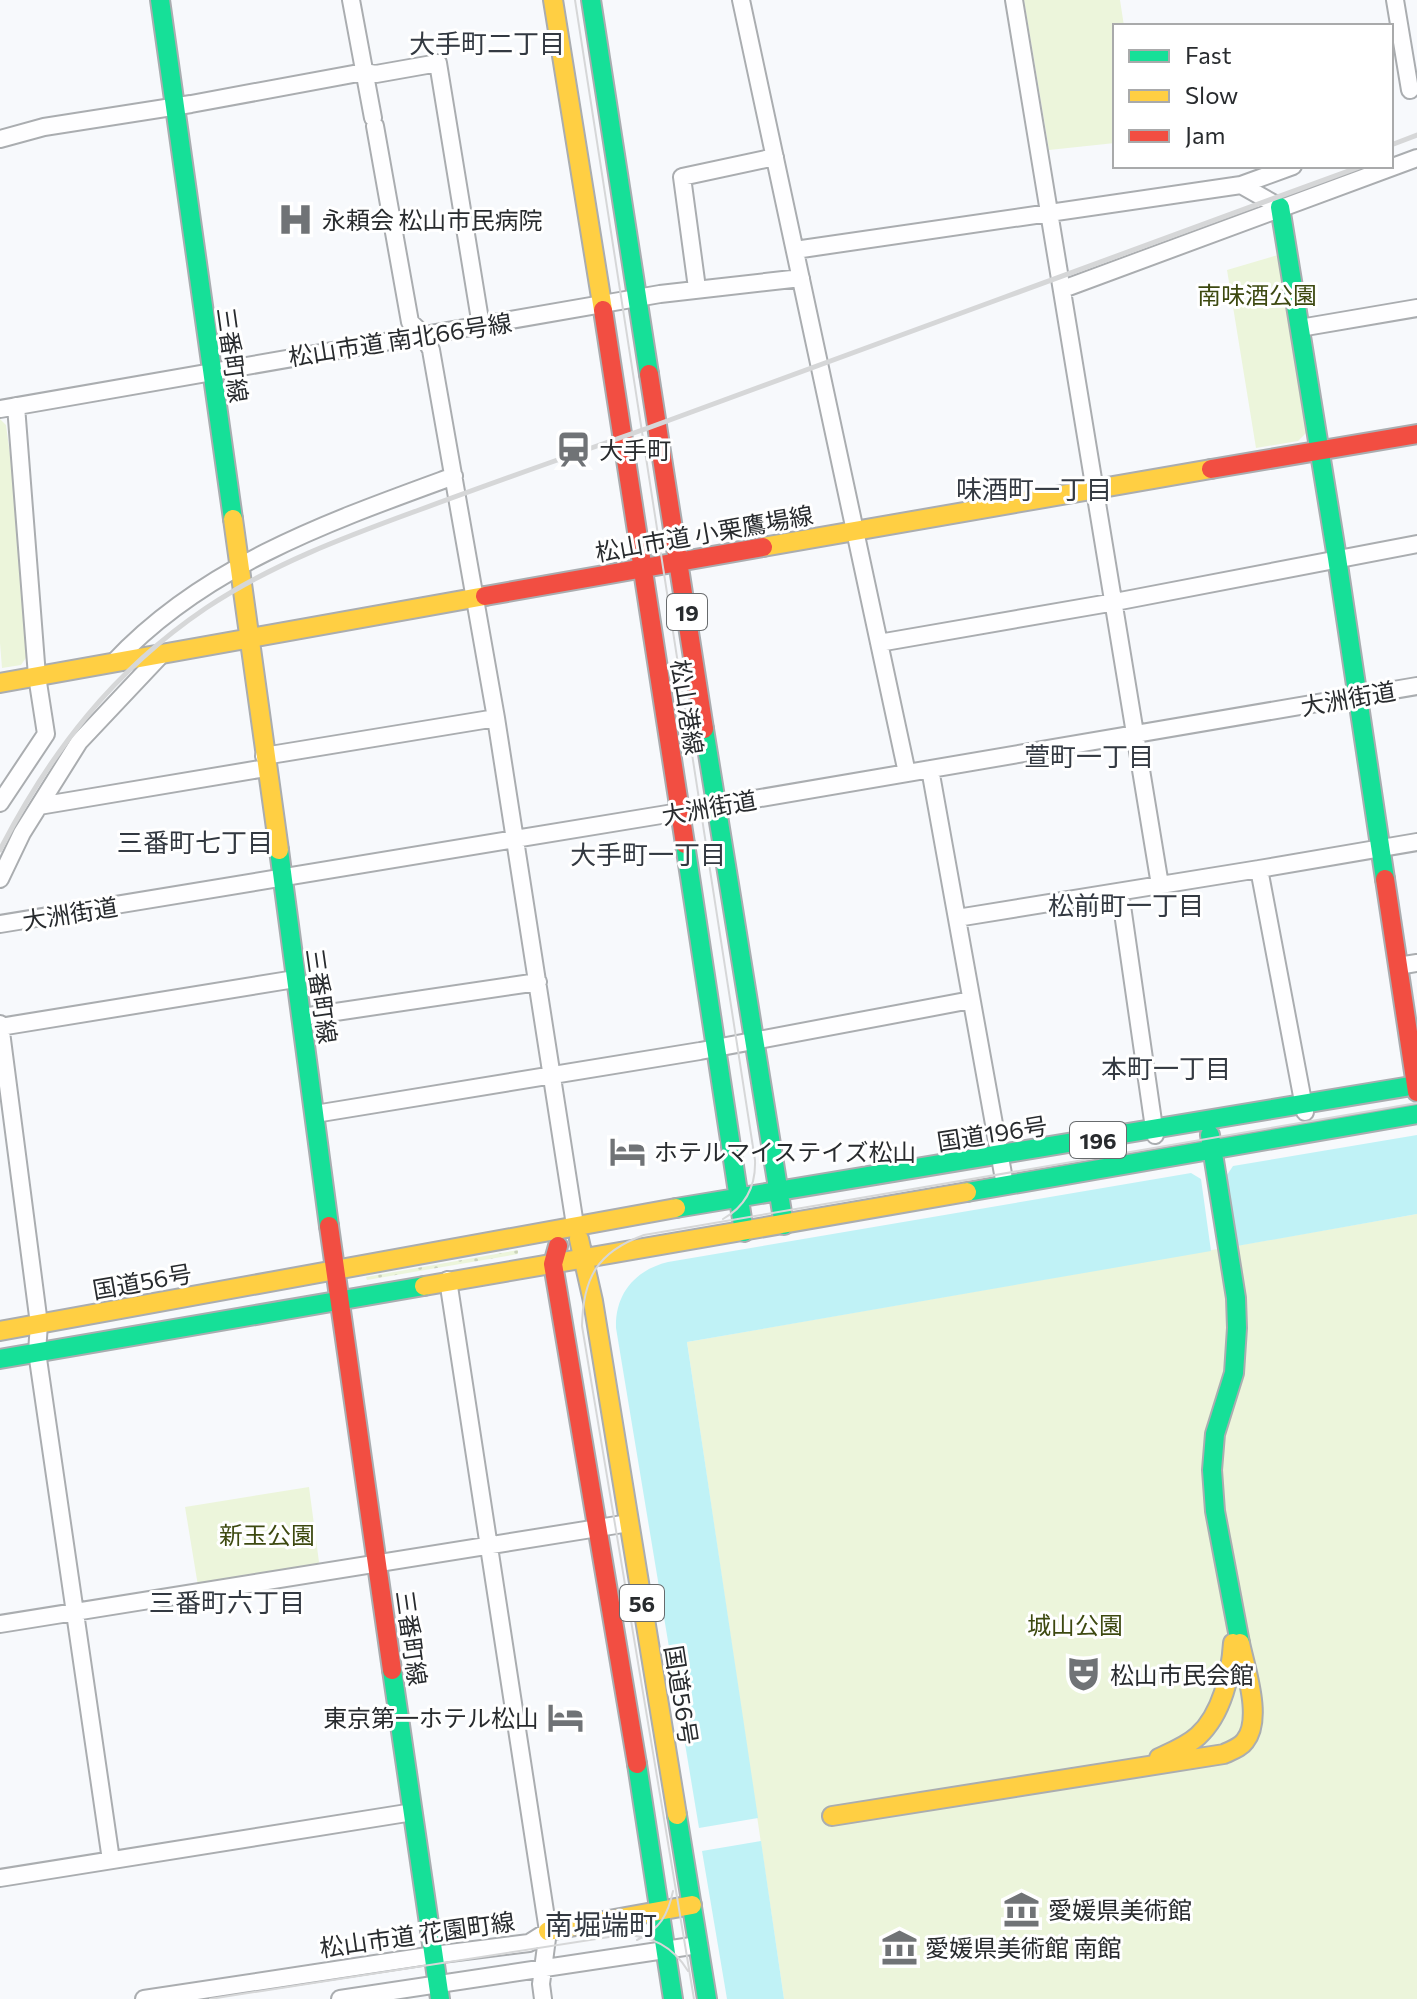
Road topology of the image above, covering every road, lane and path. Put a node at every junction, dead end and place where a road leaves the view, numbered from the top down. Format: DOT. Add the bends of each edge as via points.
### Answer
graph roads {
  1 [pos="160,0"];
  2 [pos="351,0"];
  3 [pos="553,0"];
  4 [pos="591,0"];
  5 [pos="741,0"];
  6 [pos="1014,0"];
  7 [pos="1395,0"];
  8 [pos="364,72"];
  9 [pos="1412,79"];
  10 [pos="174,106"];
  11 [pos="0,139"];
  12 [pos="775,157"];
  13 [pos="1417,158"];
  14 [pos="1393,167"];
  15 [pos="1288,168"];
  16 [pos="1389,168"];
  17 [pos="1241,185"];
  18 [pos="1280,207"];
  19 [pos="1050,213"];
  20 [pos="795,250"];
  21 [pos="801,278"];
  22 [pos="697,288"];
  23 [pos="1063,289"];
  24 [pos="638,299"];
  25 [pos="602,305"];
  26 [pos="1417,308"];
  27 [pos="481,326"];
  28 [pos="1300,328"];
  29 [pos="423,334"];
  30 [pos="211,371"];
  31 [pos="8,408"];
  32 [pos="1417,434"];
  33 [pos="1320,451"];
  34 [pos="454,476"];
  35 [pos="1096,489"];
  36 [pos="855,530"];
  37 [pos="1417,544"];
  38 [pos="1337,558"];
  39 [pos="679,561"];
  40 [pos="239,565"];
  41 [pos="642,568"];
  42 [pos="475,597"];
  43 [pos="1115,602"];
  44 [pos="248,637"];
  45 [pos="879,643"];
  46 [pos="162,654"];
  47 [pos="113,663"];
  48 [pos="37,676"];
  49 [pos="0,683"];
  50 [pos="1417,686"];
  51 [pos="1358,696"];
  52 [pos="496,718"];
  53 [pos="1136,734"];
  54 [pos="265,762"];
  55 [pos="930,769"];
  56 [pos="907,773"];
  57 [pos="0,803"];
  58 [pos="716,805"];
  59 [pos="39,806"];
  60 [pos="680,811"];
  61 [pos="515,839"];
  62 [pos="1417,842"];
  63 [pos="1381,848"];
  64 [pos="1259,869"];
  65 [pos="281,878"];
  66 [pos="0,879"];
  67 [pos="1160,885"];
  68 [pos="1120,892"];
  69 [pos="957,918"];
  70 [pos="0,924"];
  71 [pos="1408,964"];
  72 [pos="295,979"];
  73 [pos="538,982"];
  74 [pos="971,1000"];
  75 [pos="302,1017"];
  76 [pos="0,1025"];
  77 [pos="754,1040"];
  78 [pos="716,1047"];
  79 [pos="552,1076"];
  80 [pos="1417,1087"];
  81 [pos="1304,1105"];
  82 [pos="315,1114"];
  83 [pos="1417,1114"];
  84 [pos="1208,1121"];
  85 [pos="1154,1130"];
  86 [pos="1308,1133"];
  87 [pos="1213,1149"];
  88 [pos="1000,1156"];
  89 [pos="1159,1158"];
  90 [pos="1005,1185"];
  91 [pos="779,1191"];
  92 [pos="740,1197"];
  93 [pos="575,1225"];
  94 [pos="784,1225"];
  95 [pos="744,1232"];
  96 [pos="632,1250"];
  97 [pos="584,1257"];
  98 [pos="553,1264"];
  99 [pos="335,1271"];
  100 [pos="448,1280"];
  101 [pos="338,1300"];
  102 [pos="593,1301"];
  103 [pos="39,1324"];
  104 [pos="0,1331"];
  105 [pos="37,1352"];
  106 [pos="0,1359"];
  107 [pos="629,1523"];
  108 [pos="597,1529"];
  109 [pos="487,1546"];
  110 [pos="378,1563"];
  111 [pos="75,1610"];
  112 [pos="1233,1613"];
  113 [pos="0,1624"];
  114 [pos="1198,1735"];
  115 [pos="1224,1754"];
  116 [pos="1144,1766"];
  117 [pos="413,1812"];
  118 [pos="832,1816"];
  119 [pos="111,1860"];
  120 [pos="0,1878"];
  121 [pos="692,1905"];
  122 [pos="660,1911"];
  123 [pos="548,1931"];
  124 [pos="698,1945"];
  125 [pos="433,1947"];
  126 [pos="666,1949"];
  127 [pos="543,1970"];
  128 [pos="439,1992"];
  129 [pos="220,1993"];
  130 [pos="144,1999"];
  131 [pos="340,1999"];
  132 [pos="543,1999"];
  133 [pos="673,1999"];
  134 [pos="707,1999"];
  1 -- 10 [label="main road, 三番町線"];
  2 -- 8 [label="street"];
  3 -- 25 [label="main road, 松山港線 / 19"];
  4 -- 24 [label="main road, 松山港線 / 19"];
  5 -- 12 [label="street"];
  6 -- 19 [label="street"];
  7 -- 9 [label="street"];
  8 -- 10 [label="street"];
  8 -- 27 [label="street" via="438,63"];
  8 -- 29 [label="street" via="410,322"];
  10 -- 11 [label="street"];
  10 -- 30 [label="main road, 三番町線"];
  12 -- 20 [label="street"];
  12 -- 22 [label="street" via="682,177"];
  13 -- 14 [label="street"];
  15 -- 17 [label="street"];
  16 -- 18 [label="street"];
  17 -- 18 [label="street"];
  17 -- 19 [label="street"];
  18 -- 23 [label="street"];
  18 -- 28 [label="main road"];
  19 -- 20 [label="street"];
  19 -- 23 [label="street"];
  20 -- 21 [label="street"];
  21 -- 22 [label="street, 松山市道 南北66号線"];
  21 -- 36 [label="street"];
  22 -- 24 [label="street, 松山市道 南北66号線"];
  23 -- 35 [label="street"];
  24 -- 25 [label="street, 松山市道 南北66号線"];
  24 -- 39 [label="main road, 松山港線 / 19"];
  25 -- 27 [label="street, 松山市道 南北66号線"];
  25 -- 41 [label="main road, 松山港線 / 19"];
  26 -- 28 [label="street"];
  27 -- 29 [label="street, 松山市道 南北66号線"];
  28 -- 33 [label="main road"];
  29 -- 30 [label="street, 松山市道 南北66号線"];
  29 -- 34 [label="street" via="431,350"];
  30 -- 31 [label="street, 松山市道 南北66号線"];
  30 -- 40 [label="main road, 三番町線"];
  31 -- 48 [label="street"];
  32 -- 33 [label="main road, 松山市道 小栗鷹場線"];
  33 -- 35 [label="main road, 松山市道 小栗鷹場線"];
  33 -- 38 [label="main road"];
  34 -- 40 [label="street" via="344,516"];
  34 -- 42 [label="street"];
  35 -- 36 [label="main road, 松山市道 小栗鷹場線"];
  35 -- 43 [label="street"];
  36 -- 39 [label="main road, 松山市道 小栗鷹場線"];
  36 -- 45 [label="street"];
  37 -- 38 [label="street"];
  38 -- 43 [label="street"];
  38 -- 51 [label="main road"];
  39 -- 41 [label="main road, 松山市道 小栗鷹場線"];
  39 -- 58 [label="main road, 松山港線 / 19"];
  40 -- 44 [label="main road, 三番町線"];
  40 -- 47 [label="street" via="182,602"];
  41 -- 42 [label="main road, 松山市道 小栗鷹場線"];
  41 -- 60 [label="main road, 松山港線 / 19"];
  42 -- 44 [label="main road, 松山市道 小栗鷹場線"];
  42 -- 52 [label="street"];
  43 -- 45 [label="street"];
  43 -- 53 [label="street"];
  44 -- 46 [label="main road, 松山市道 小栗鷹場線"];
  44 -- 54 [label="main road, 三番町線"];
  45 -- 56 [label="street"];
  46 -- 47 [label="main road, 松山市道 小栗鷹場線"];
  46 -- 59 [label="street" via="79,742"];
  47 -- 48 [label="main road, 松山市道 小栗鷹場線"];
  48 -- 49 [label="main road, 松山市道 小栗鷹場線"];
  48 -- 57 [label="street" via="46,734"];
  50 -- 51 [label="street, 大洲街道"];
  51 -- 53 [label="street, 大洲街道"];
  51 -- 63 [label="main road"];
  52 -- 54 [label="street"];
  52 -- 61 [label="street"];
  53 -- 55 [label="street, 大洲街道"];
  53 -- 67 [label="street"];
  54 -- 59 [label="street"];
  54 -- 65 [label="main road, 三番町線"];
  55 -- 56 [label="street, 大洲街道"];
  55 -- 69 [label="street"];
  56 -- 58 [label="street, 大洲街道"];
  58 -- 60 [label="street, 大洲街道"];
  58 -- 77 [label="main road, 松山港線 / 19"];
  59 -- 66 [label="street"];
  60 -- 61 [label="street, 大洲街道"];
  60 -- 78 [label="main road, 松山港線 / 19"];
  61 -- 65 [label="street, 大洲街道"];
  61 -- 73 [label="street"];
  62 -- 63 [label="street"];
  63 -- 64 [label="street"];
  63 -- 71 [label="main road"];
  64 -- 67 [label="street"];
  64 -- 81 [label="street"];
  65 -- 70 [label="street, 大洲街道"];
  65 -- 72 [label="main road, 三番町線"];
  67 -- 68 [label="street"];
  68 -- 69 [label="street"];
  68 -- 85 [label="street"];
  69 -- 74 [label="street"];
  71 -- 80 [label="main road"];
  72 -- 75 [label="main road, 三番町線"];
  72 -- 76 [label="street"];
  73 -- 75 [label="street"];
  73 -- 79 [label="street"];
  74 -- 77 [label="street"];
  74 -- 88 [label="street"];
  75 -- 82 [label="main road, 三番町線"];
  76 -- 103 [label="street"];
  77 -- 78 [label="street"];
  77 -- 91 [label="main road, 松山港線 / 19"];
  78 -- 79 [label="street"];
  78 -- 92 [label="main road, 松山港線 / 19"];
  79 -- 82 [label="street"];
  79 -- 93 [label="street"];
  80 -- 81 [label="main road, 国道196号 / 196"];
  81 -- 84 [label="main road, 国道196号 / 196"];
  81 -- 86 [label="street"];
  82 -- 99 [label="main road, 三番町線"];
  83 -- 86 [label="main road, 196"];
  84 -- 85 [label="main road, 国道196号 / 196"];
  84 -- 87 [label="main road"];
  85 -- 88 [label="main road, 国道196号 / 196"];
  85 -- 89 [label="street"];
  86 -- 87 [label="main road, 196"];
  87 -- 89 [label="main road, 196"];
  87 -- 112 [label="main road" via="1236,1298 1234,1373 1215,1434 1212,1470"];
  88 -- 90 [label="street"];
  88 -- 91 [label="main road, 国道196号 / 196"];
  89 -- 90 [label="main road, 196"];
  90 -- 94 [label="main road, 196"];
  91 -- 92 [label="main road, 国道196号 / 196"];
  91 -- 94 [label="main road, 松山港線 / 19"];
  92 -- 93 [label="main road, 国道196号 / 196"];
  92 -- 95 [label="main road, 松山港線 / 19"];
  93 -- 97 [label="main road, 国道56号 / 56"];
  93 -- 98 [label="main road" via="560,1241"];
  93 -- 99 [label="main road, 国道56号"];
  94 -- 95 [label="main road, 196"];
  95 -- 96 [label="main road, 196"];
  96 -- 97 [label="main road, 196"];
  96 -- 102 [label="main road" via="609,1268"];
  97 -- 98 [label="main road"];
  97 -- 102 [label="main road, 国道56号 / 56"];
  98 -- 100 [label="main road"];
  98 -- 108 [label="main road, 56"];
  99 -- 101 [label="main road, 三番町線"];
  99 -- 103 [label="main road, 国道56号"];
  100 -- 101 [label="main road"];
  100 -- 109 [label="street"];
  101 -- 105 [label="main road"];
  101 -- 110 [label="main road, 三番町線"];
  102 -- 107 [label="main road, 国道56号 / 56"];
  103 -- 104 [label="main road, 国道56号"];
  103 -- 105 [label="street"];
  105 -- 106 [label="main road"];
  105 -- 111 [label="street"];
  107 -- 108 [label="street"];
  107 -- 121 [label="main road, 国道56号 / 56"];
  108 -- 109 [label="street"];
  108 -- 122 [label="main road, 56"];
  109 -- 110 [label="street"];
  109 -- 123 [label="street"];
  110 -- 111 [label="street"];
  110 -- 117 [label="main road, 三番町線"];
  111 -- 113 [label="street"];
  111 -- 119 [label="street"];
  112 -- 114 [label="main road" via="1233,1661 1225,1689"];
  112 -- 115 [label="main road" via="1253,1719 1248,1738"];
  114 -- 115 [label="main road" via="1204,1748"];
  114 -- 116 [label="main road"];
  115 -- 116 [label="main road"];
  116 -- 118 [label="main road"];
  117 -- 119 [label="street"];
  117 -- 125 [label="main road, 三番町線"];
  119 -- 120 [label="street"];
  121 -- 122 [label="main road, 松山市道 花園町線"];
  121 -- 124 [label="main road, 国道56号 / 56"];
  122 -- 123 [label="main road, 松山市道 花園町線"];
  122 -- 126 [label="main road, 56"];
  123 -- 125 [label="street, 松山市道 花園町線" via="529,1943"];
  123 -- 127 [label="street"];
  124 -- 126 [label="street"];
  124 -- 134 [label="main road, 国道56号 / 56"];
  125 -- 128 [label="main road, 三番町線"];
  125 -- 129 [label="street, 松山市道 花園町線"];
  126 -- 127 [label="street"];
  126 -- 133 [label="main road, 56"];
  127 -- 128 [label="street"];
  127 -- 132 [label="street"];
  128 -- 131 [label="street"];
  129 -- 130 [label="street, 松山市道 花園町線"];
}
